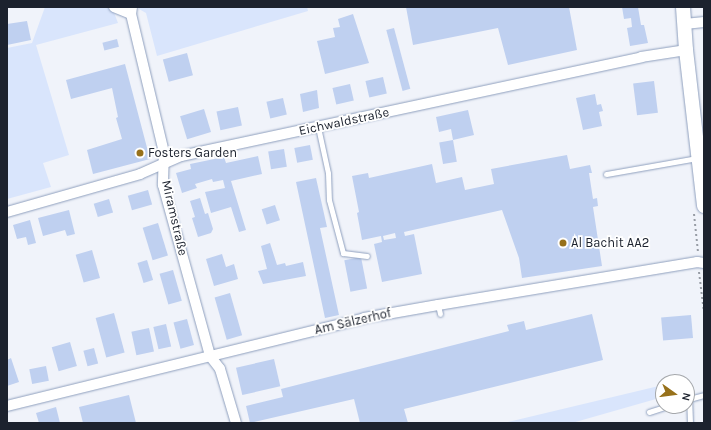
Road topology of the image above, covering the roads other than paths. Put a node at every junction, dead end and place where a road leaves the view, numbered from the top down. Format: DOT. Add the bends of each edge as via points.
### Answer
graph roads {
  1 [pos="114,7"];
  2 [pos="684,7"];
  3 [pos="132,9"];
  4 [pos="704,22"];
  5 [pos="684,24"];
  6 [pos="686,50"];
  7 [pos="318,127"];
  8 [pos="698,158"];
  9 [pos="165,164"];
  10 [pos="606,174"];
  11 [pos="704,206"];
  12 [pos="7,212"];
  13 [pos="367,256"];
  14 [pos="700,260"];
  15 [pos="210,356"];
  16 [pos="7,406"];
  17 [pos="655,410"];
  18 [pos="649,412"];
  19 [pos="236,423"];
  1 -- 3 [label="street"];
  2 -- 5 [label="main road"];
  3 -- 9 [label="street, Miramstraße"];
  4 -- 5 [label="street"];
  5 -- 6 [label="main road"];
  6 -- 7 [label="street, Eichwaldstraße" via="641,57"];
  6 -- 8 [label="main road"];
  7 -- 9 [label="street, Eichwaldstraße" via="181,156"];
  7 -- 13 [label="lane" via="328,173 329,200 343,253"];
  8 -- 10 [label="lane"];
  8 -- 11 [label="main road"];
  9 -- 12 [label="street, Eichwaldstraße" via="140,174"];
  9 -- 15 [label="street, Miramstraße" via="163,185"];
  14 -- 15 [label="street, Am Sälzerhof" via="439,309 364,318"];
  15 -- 16 [label="street, Am Sälzerhof"];
  15 -- 19 [label="street, Miramstraße" via="220,369"];
  17 -- 18 [label="lane"];
}
